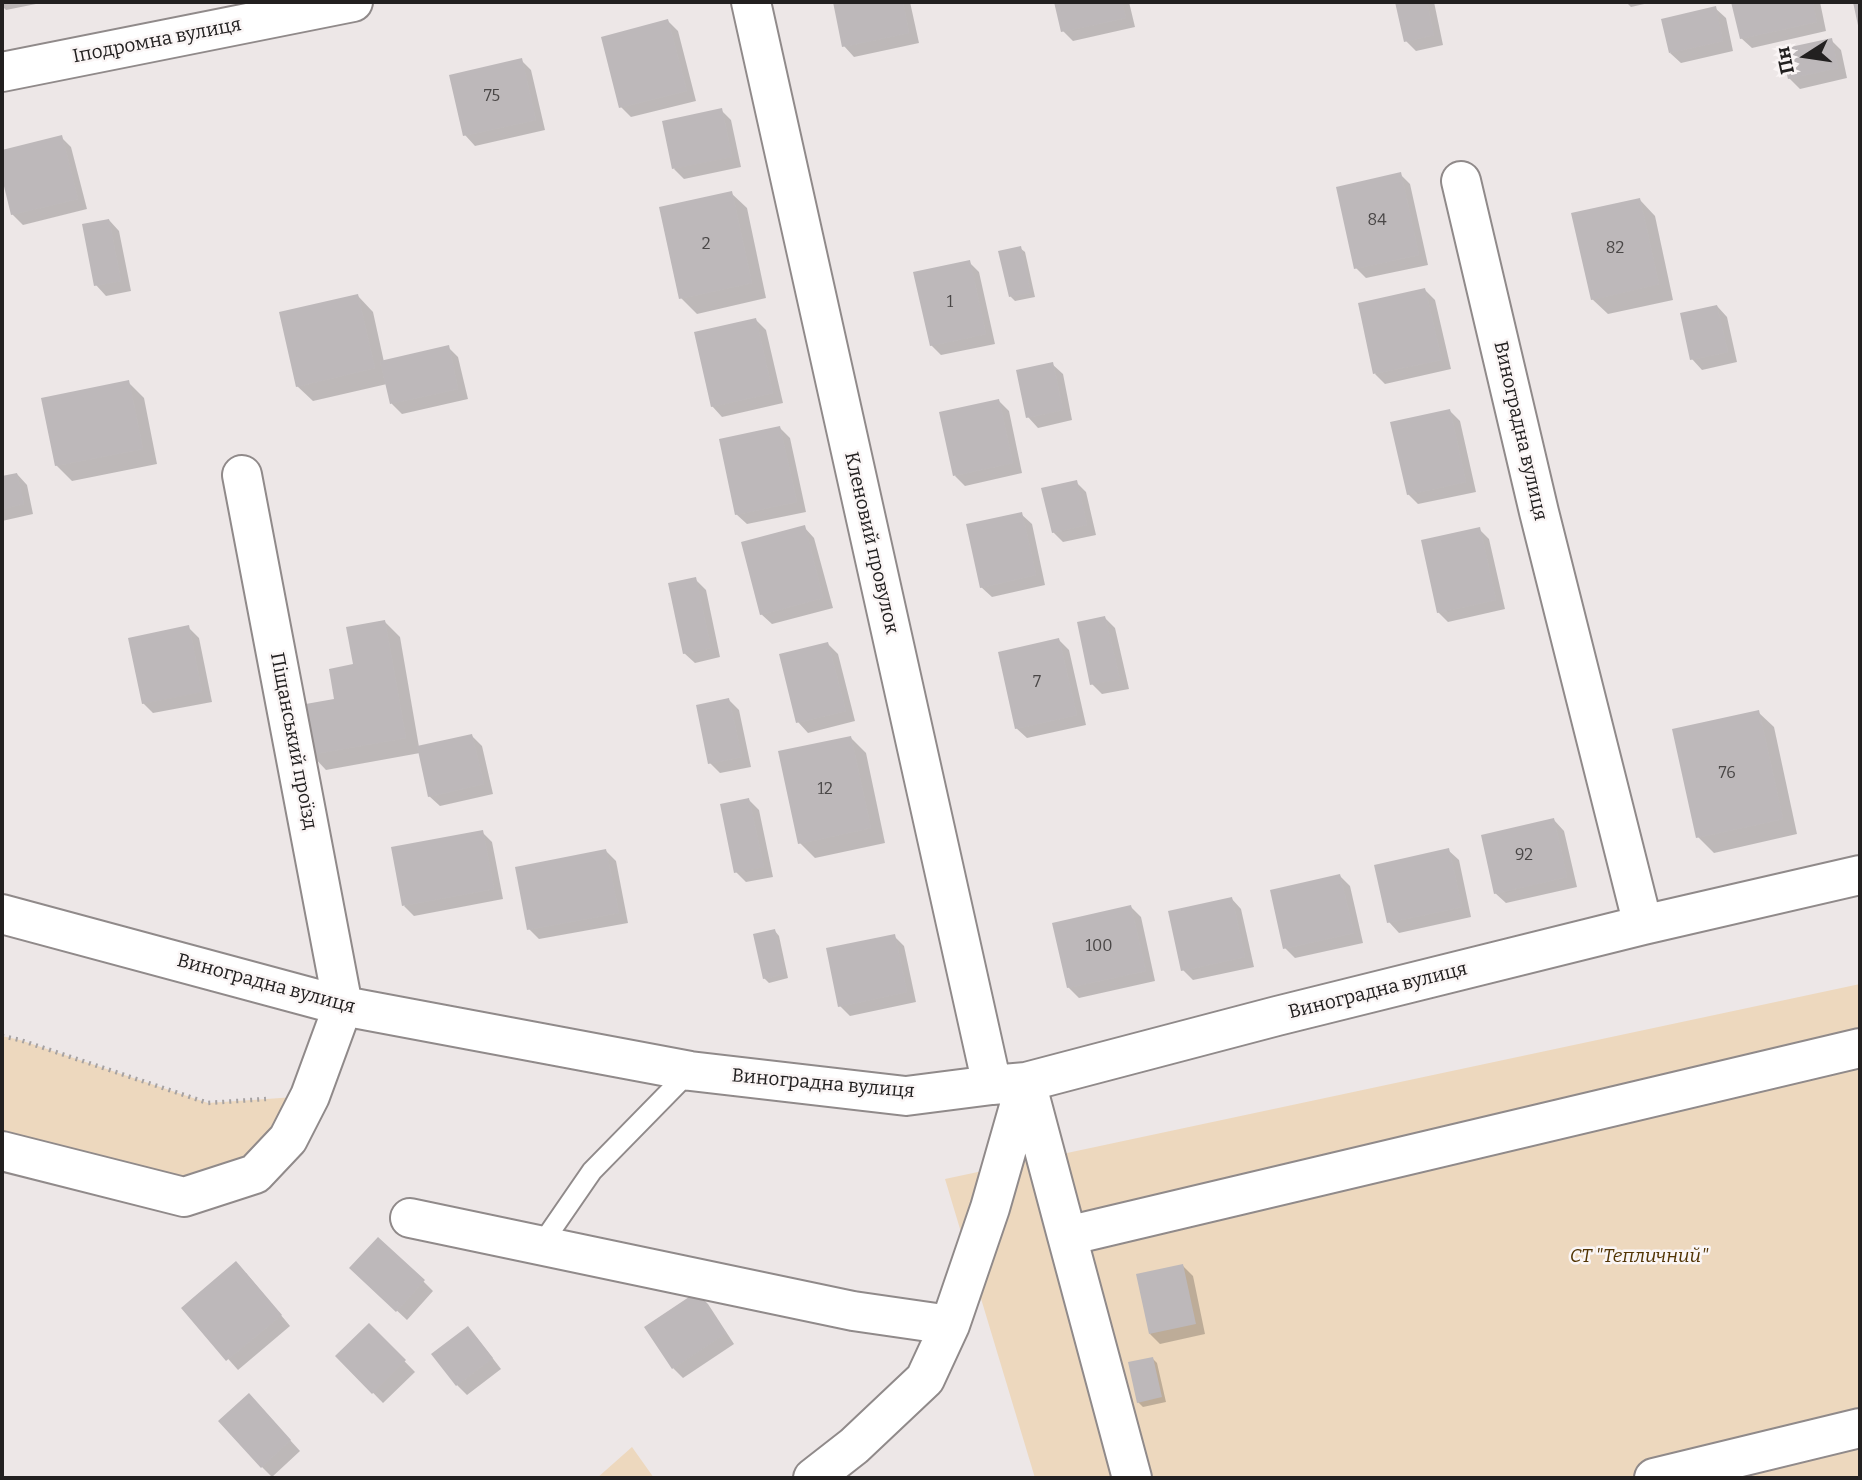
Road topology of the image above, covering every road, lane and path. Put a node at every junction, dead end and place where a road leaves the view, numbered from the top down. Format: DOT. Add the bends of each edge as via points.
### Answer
graph roads {
  1 [pos="353,2"];
  2 [pos="751,2"];
  3 [pos="191,17"];
  4 [pos="2,72"];
  5 [pos="1461,181"];
  6 [pos="242,475"];
  7 [pos="1860,875"];
  8 [pos="2,914"];
  9 [pos="1643,925"];
  10 [pos="343,1006"];
  11 [pos="2,1036"];
  12 [pos="1860,1048"];
  13 [pos="690,1072"];
  14 [pos="1009,1083"];
  15 [pos="310,1096"];
  16 [pos="2,1151"];
  17 [pos="410,1218"];
  18 [pos="1067,1236"];
  19 [pos="541,1245"];
  20 [pos="950,1325"];
  21 [pos="1860,1428"];
  22 [pos="813,1478"];
  23 [pos="1132,1478"];
  24 [pos="1654,1478"];
  1 -- 3 [label="street, Іподромна вулиця"];
  2 -- 14 [label="street, Кленовий провулок"];
  3 -- 4 [label="street, Іподромна вулиця"];
  5 -- 9 [label="street, Виноградна вулиця"];
  6 -- 10 [label="street, Піщанський проїзд"];
  7 -- 9 [label="street, Виноградна вулиця"];
  8 -- 10 [label="street, Виноградна вулиця"];
  9 -- 14 [label="street, Виноградна вулиця"];
  10 -- 13 [label="street, Виноградна вулиця"];
  10 -- 15 [label="street"];
  11 -- 15 [label="path" via="208,1103"];
  12 -- 18 [label="street"];
  13 -- 14 [label="street, Виноградна вулиця" via="906,1096"];
  13 -- 19 [label="lane" via="592,1171"];
  14 -- 18 [label="street, Кленовий провулок"];
  14 -- 20 [label="street" via="990,1208"];
  15 -- 16 [label="street" via="288,1139 255,1174 184,1196"];
  17 -- 19 [label="street"];
  18 -- 23 [label="street, Кленовий провулок"];
  19 -- 20 [label="street" via="853,1311"];
  20 -- 22 [label="street" via="925,1378"];
  21 -- 24 [label="street"];
}
